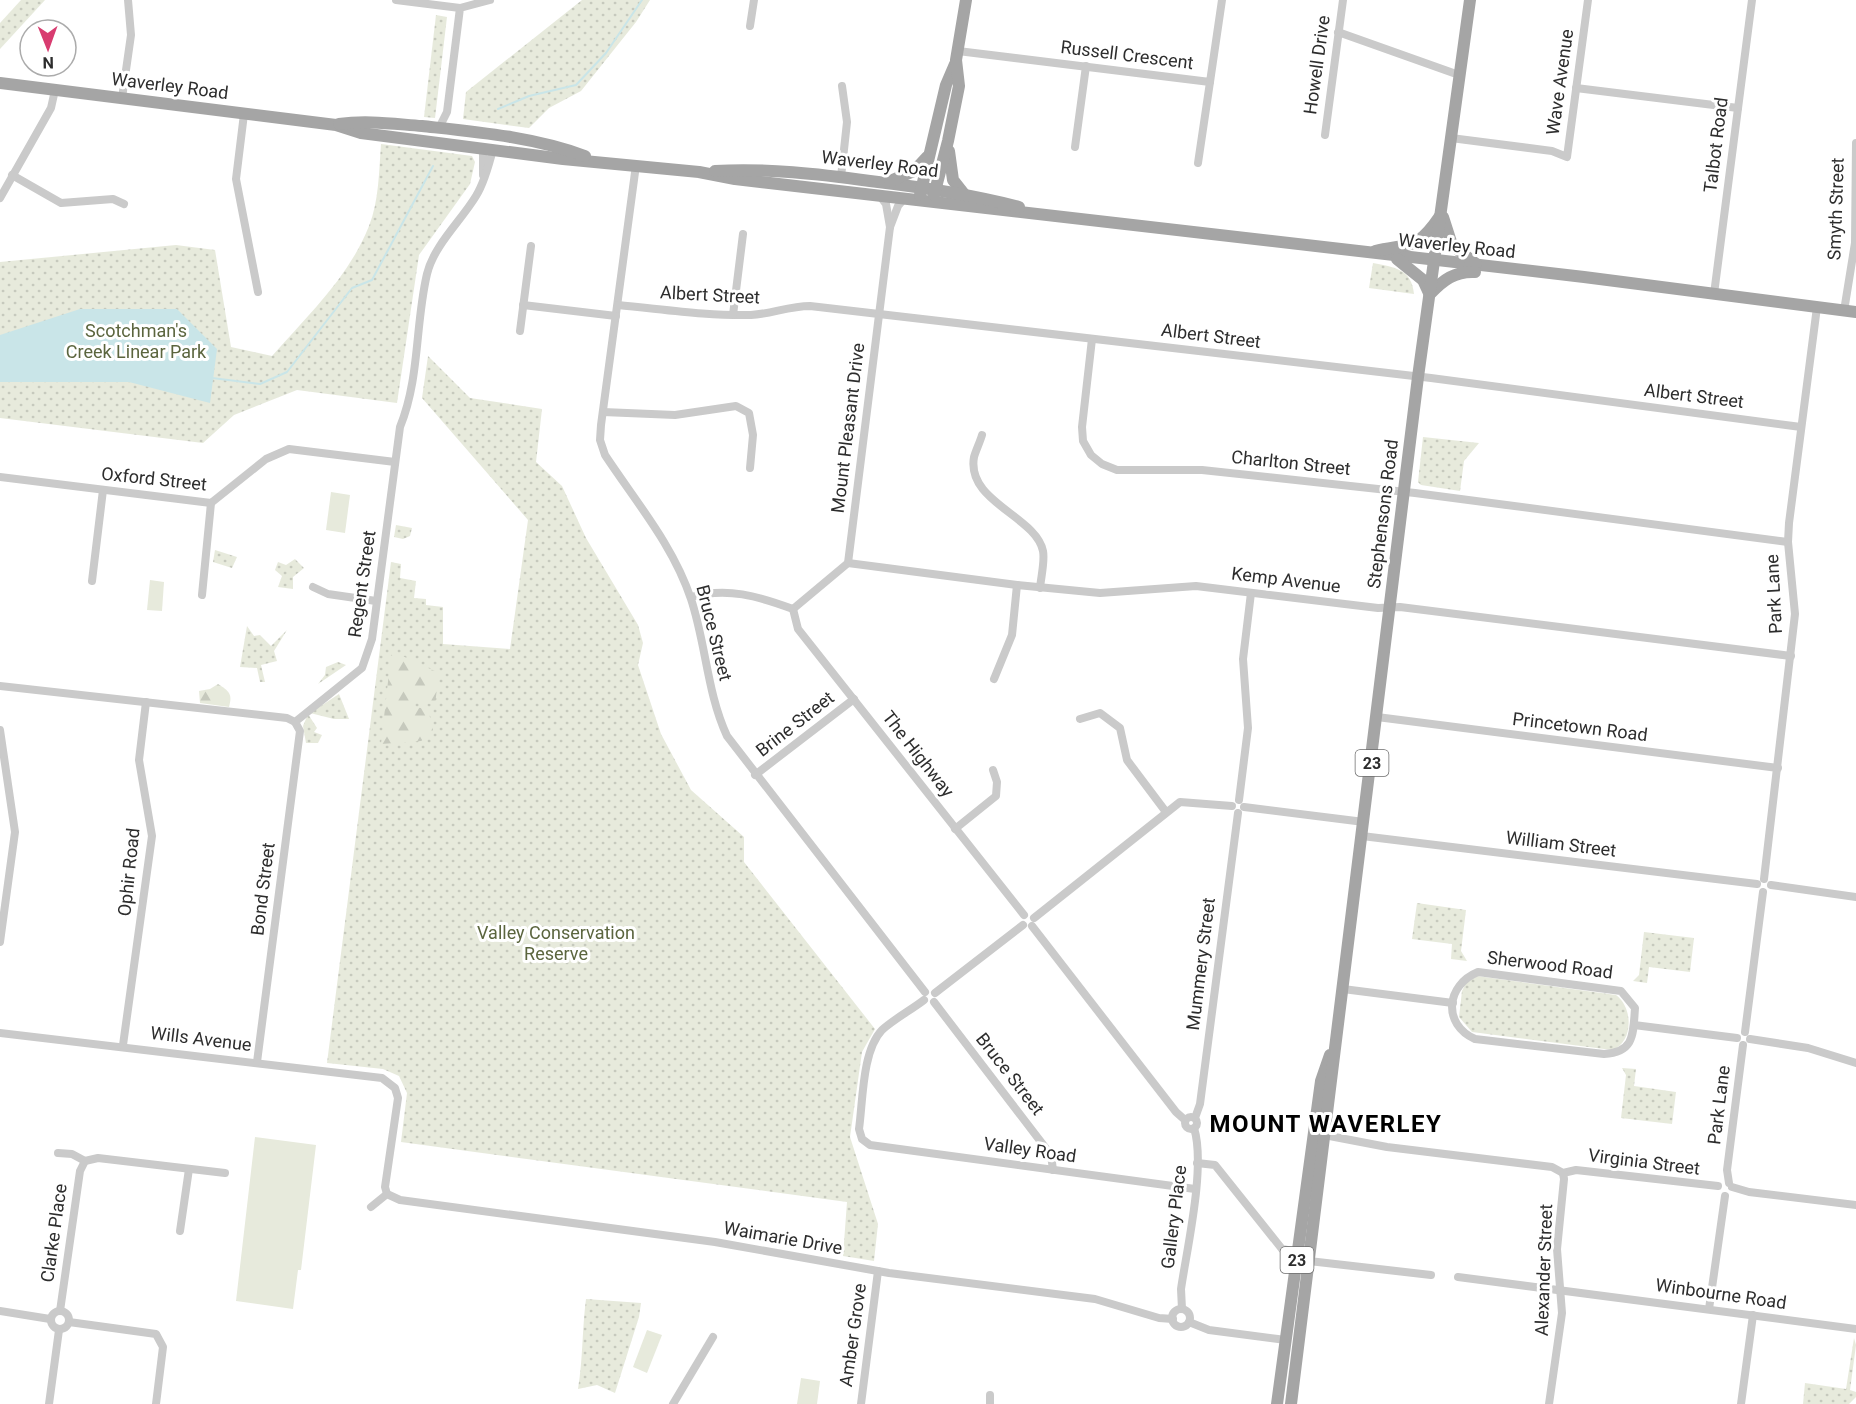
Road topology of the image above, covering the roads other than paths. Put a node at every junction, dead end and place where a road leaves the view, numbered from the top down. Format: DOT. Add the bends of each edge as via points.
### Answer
graph roads {
  1 [pos="128,0"];
  2 [pos="396,0"];
  3 [pos="490,0"];
  4 [pos="754,0"];
  5 [pos="966,0"];
  6 [pos="1222,0"];
  7 [pos="1343,0"];
  8 [pos="1470,0"];
  9 [pos="1588,0"];
  10 [pos="1752,0"];
  11 [pos="460,8"];
  12 [pos="750,26"];
  13 [pos="1338,32"];
  14 [pos="957,56"];
  15 [pos="1086,66"];
  16 [pos="1460,75"];
  17 [pos="1210,82"];
  18 [pos="0,83"];
  19 [pos="842,86"];
  20 [pos="1576,88"];
  21 [pos="55,90"];
  22 [pos="122,98"];
  23 [pos="1738,108"];
  24 [pos="244,114"];
  25 [pos="336,125"];
  26 [pos="445,129"];
  27 [pos="488,134"];
  28 [pos="1325,135"];
  29 [pos="1451,138"];
  30 [pos="948,141"];
  31 [pos="1856,144"];
  32 [pos="1075,147"];
  33 [pos="488,149"];
  34 [pos="931,151"];
  35 [pos="595,160"];
  36 [pos="1198,163"];
  37 [pos="636,165"];
  38 [pos="699,172"];
  39 [pos="12,176"];
  40 [pos="1855,176"];
  41 [pos="841,177"];
  42 [pos="883,182"];
  43 [pos="921,187"];
  44 [pos="935,188"];
  45 [pos="839,191"];
  46 [pos="964,194"];
  47 [pos="880,196"];
  48 [pos="0,198"];
  49 [pos="904,200"];
  50 [pos="918,201"];
  51 [pos="933,202"];
  52 [pos="124,204"];
  53 [pos="1442,213"];
  54 [pos="1053,215"];
  55 [pos="890,227"];
  56 [pos="743,234"];
  57 [pos="531,246"];
  58 [pos="1365,253"];
  59 [pos="1393,256"];
  60 [pos="1434,260"];
  61 [pos="1479,266"];
  62 [pos="1501,269"];
  63 [pos="258,292"];
  64 [pos="1430,294"];
  65 [pos="1714,294"];
  66 [pos="523,305"];
  67 [pos="618,305"];
  68 [pos="1817,307"];
  69 [pos="1850,311"];
  70 [pos="879,314"];
  71 [pos="733,315"];
  72 [pos="616,316"];
  73 [pos="520,331"];
  74 [pos="1092,339"];
  75 [pos="1418,377"];
  76 [pos="603,412"];
  77 [pos="1801,427"];
  78 [pos="982,435"];
  79 [pos="395,462"];
  80 [pos="750,468"];
  81 [pos="0,477"];
  82 [pos="103,490"];
  83 [pos="1405,492"];
  84 [pos="211,503"];
  85 [pos="1788,542"];
  86 [pos="848,564"];
  87 [pos="92,581"];
  88 [pos="1017,585"];
  89 [pos="313,587"];
  90 [pos="1040,588"];
  91 [pos="1251,593"];
  92 [pos="202,595"];
  93 [pos="690,597"];
  94 [pos="376,601"];
  95 [pos="1389,606"];
  96 [pos="793,609"];
  97 [pos="1791,656"];
  98 [pos="994,679"];
  99 [pos="0,686"];
  100 [pos="854,699"];
  101 [pos="146,702"];
  102 [pos="1377,717"];
  103 [pos="1080,718"];
  104 [pos="295,722"];
  105 [pos="0,730"];
  106 [pos="1778,768"];
  107 [pos="993,770"];
  108 [pos="3,772"];
  109 [pos="756,776"];
  110 [pos="1238,806"];
  111 [pos="1166,812"];
  112 [pos="1364,822"];
  113 [pos="955,829"];
  114 [pos="1362,836"];
  115 [pos="1764,883"];
  116 [pos="1856,897"];
  117 [pos="2,907"];
  118 [pos="1024,920"];
  119 [pos="1033,922"];
  120 [pos="0,942"];
  121 [pos="1343,989"];
  122 [pos="930,997"];
  123 [pos="1453,1003"];
  124 [pos="1634,1025"];
  125 [pos="0,1033"];
  126 [pos="1744,1038"];
  127 [pos="123,1045"];
  128 [pos="257,1062"];
  129 [pos="1856,1063"];
  130 [pos="1195,1118"];
  131 [pos="1185,1120"];
  132 [pos="1194,1128"];
  133 [pos="1320,1134"];
  134 [pos="58,1153"];
  135 [pos="85,1161"];
  136 [pos="1197,1163"];
  137 [pos="189,1169"];
  138 [pos="1053,1170"];
  139 [pos="225,1173"];
  140 [pos="1564,1176"];
  141 [pos="1195,1189"];
  142 [pos="1724,1189"];
  143 [pos="387,1194"];
  144 [pos="1856,1205"];
  145 [pos="371,1207"];
  146 [pos="180,1231"];
  147 [pos="1298,1252"];
  148 [pos="1310,1261"];
  149 [pos="879,1271"];
  150 [pos="1431,1275"];
  151 [pos="1458,1277"];
  152 [pos="1563,1292"];
  153 [pos="1182,1309"];
  154 [pos="1709,1309"];
  155 [pos="0,1311"];
  156 [pos="60,1311"];
  157 [pos="1753,1315"];
  158 [pos="50,1319"];
  159 [pos="1173,1319"];
  160 [pos="69,1322"];
  161 [pos="1189,1322"];
  162 [pos="1856,1329"];
  163 [pos="59,1330"];
  164 [pos="713,1337"];
  165 [pos="1299,1339"];
  166 [pos="1286,1340"];
  167 [pos="49,1404"];
  168 [pos="156,1404"];
  169 [pos="673,1404"];
  170 [pos="861,1404"];
  171 [pos="1277,1404"];
  172 [pos="1291,1404"];
  173 [pos="1550,1404"];
  174 [pos="1742,1404"];
  1 -- 22 [label="street" via="131,35"];
  2 -- 11 [label="street"];
  3 -- 11 [label="street"];
  4 -- 12 [label="street"];
  5 -- 14 [label="main road"];
  6 -- 17 [label="street, Russell Crescent"];
  7 -- 13 [label="street, Howell Drive"];
  8 -- 16 [label="main road, Stephensons Road / 23"];
  9 -- 20 [label="street, Wave Avenue"];
  10 -- 23 [label="street, Talbot Road"];
  11 -- 26 [label="street"];
  13 -- 16 [label="street"];
  13 -- 28 [label="street, Howell Drive"];
  14 -- 15 [label="street, Russell Crescent"];
  14 -- 30 [label="main road" via="958,86"];
  14 -- 34 [label="main road"];
  15 -- 17 [label="street, Russell Crescent"];
  15 -- 32 [label="street"];
  16 -- 29 [label="main road, Stephensons Road / 23"];
  17 -- 36 [label="street"];
  18 -- 21 [label="main road, Waverley Road"];
  19 -- 41 [label="street" via="847,122"];
  20 -- 23 [label="street"];
  20 -- 29 [label="street, Wave Avenue" via="1567,157 1552,151"];
  21 -- 22 [label="main road, Waverley Road"];
  21 -- 39 [label="street" via="51,108"];
  22 -- 24 [label="main road, Waverley Road"];
  23 -- 65 [label="street, Talbot Road"];
  24 -- 25 [label="main road, Waverley Road"];
  24 -- 63 [label="street" via="236,179"];
  25 -- 26 [label="main road, Waverley Road" via="358,121"];
  25 -- 33 [label="main road, Waverley Road" via="361,133"];
  26 -- 27 [label="main road, Waverley Road"];
  27 -- 33 [label="main road"];
  27 -- 35 [label="main road, Waverley Road" via="561,147"];
  29 -- 53 [label="main road, Stephensons Road / 23"];
  30 -- 44 [label="main road"];
  30 -- 46 [label="main road" via="953,180"];
  31 -- 40 [label="street, Smyth Street"];
  33 -- 35 [label="main road, Waverley Road"];
  33 -- 79 [label="street, Regent Street" via="489,169 477,194 427,273 410,403 400,427"];
  34 -- 42 [label="main road" via="914,171"];
  34 -- 43 [label="main road"];
  35 -- 37 [label="main road, Waverley Road"];
  37 -- 38 [label="main road, Waverley Road"];
  37 -- 67 [label="street, Bruce Street"];
  38 -- 41 [label="main road, Waverley Road" via="741,169"];
  38 -- 45 [label="main road, Waverley Road"];
  39 -- 48 [label="street"];
  39 -- 52 [label="street" via="61,203 113,200"];
  40 -- 69 [label="street, Smyth Street"];
  41 -- 42 [label="main road, Waverley Road"];
  41 -- 45 [label="main road"];
  42 -- 43 [label="main road, Waverley Road"];
  43 -- 44 [label="main road, Waverley Road"];
  43 -- 50 [label="main road"];
  44 -- 46 [label="main road, Waverley Road"];
  44 -- 51 [label="main road"];
  45 -- 47 [label="main road, Waverley Road"];
  46 -- 54 [label="main road, Waverley Road"];
  47 -- 49 [label="main road, Waverley Road"];
  47 -- 55 [label="street, Mount Pleasant Drive" via="886,204"];
  49 -- 50 [label="main road, Waverley Road"];
  49 -- 55 [label="street, Mount Pleasant Drive"];
  50 -- 51 [label="main road, Waverley Road"];
  51 -- 54 [label="main road, Waverley Road"];
  53 -- 58 [label="main road" via="1422,240"];
  53 -- 60 [label="main road, Stephensons Road / 23"];
  53 -- 61 [label="main road" via="1452,245"];
  54 -- 58 [label="main road, Waverley Road"];
  55 -- 70 [label="street, Mount Pleasant Drive"];
  56 -- 71 [label="street"];
  57 -- 66 [label="street"];
  58 -- 59 [label="main road, Waverley Road"];
  59 -- 60 [label="main road, Waverley Road"];
  59 -- 64 [label="main road" via="1423,280"];
  60 -- 61 [label="main road, Waverley Road"];
  60 -- 64 [label="main road, Stephensons Road / 23"];
  61 -- 62 [label="main road, Waverley Road"];
  62 -- 64 [label="main road" via="1462,272"];
  62 -- 65 [label="main road, Waverley Road"];
  64 -- 75 [label="main road, Stephensons Road / 23"];
  65 -- 68 [label="main road, Waverley Road"];
  66 -- 72 [label="street"];
  66 -- 73 [label="street"];
  67 -- 71 [label="street, Albert Street"];
  67 -- 72 [label="street, Bruce Street"];
  68 -- 69 [label="main road, Waverley Road"];
  68 -- 77 [label="street, Park Lane"];
  70 -- 71 [label="street, Albert Street" via="796,306 769,314"];
  70 -- 74 [label="street, Albert Street"];
  70 -- 86 [label="street, Mount Pleasant Drive"];
  72 -- 76 [label="street, Bruce Street"];
  74 -- 75 [label="street, Albert Street"];
  74 -- 83 [label="street, Charlton Street" via="1083,441 1102,464 1117,470 1202,470"];
  75 -- 77 [label="street, Albert Street"];
  75 -- 83 [label="main road, Stephensons Road / 23"];
  76 -- 80 [label="street" via="675,415 736,406 749,413 752,423"];
  76 -- 93 [label="street, Bruce Street" via="600,440 605,455 665,543"];
  77 -- 85 [label="street, Park Lane"];
  78 -- 90 [label="street" via="974,458 979,480 996,502 1036,538 1043,551"];
  79 -- 84 [label="street, Oxford Street" via="289,449 266,459"];
  79 -- 94 [label="street, Regent Street"];
  81 -- 82 [label="street, Oxford Street"];
  82 -- 84 [label="street, Oxford Street"];
  82 -- 87 [label="street"];
  83 -- 85 [label="street, Charlton Street"];
  83 -- 95 [label="main road, Stephensons Road / 23"];
  84 -- 92 [label="street"];
  85 -- 97 [label="street, Park Lane" via="1795,614"];
  86 -- 88 [label="street, Kemp Avenue"];
  86 -- 96 [label="street"];
  88 -- 90 [label="street, Kemp Avenue"];
  88 -- 98 [label="street" via="1012,634"];
  89 -- 94 [label="street" via="328,594"];
  90 -- 91 [label="street, Kemp Avenue" via="1100,593 1196,586"];
  91 -- 95 [label="street, Kemp Avenue" via="1378,608"];
  91 -- 110 [label="street, Mummery Street" via="1243,659 1248,728"];
  93 -- 96 [label="street" via="734,592 756,595"];
  93 -- 109 [label="street, Bruce Street" via="722,724"];
  94 -- 104 [label="street, Regent Street" via="369,655 362,668"];
  95 -- 97 [label="street, Kemp Avenue"];
  95 -- 102 [label="main road, Stephensons Road / 23"];
  96 -- 100 [label="street, The Highway" via="798,629"];
  97 -- 106 [label="street, Park Lane"];
  99 -- 101 [label="street"];
  100 -- 109 [label="street, Brine Street"];
  100 -- 113 [label="street, The Highway"];
  101 -- 104 [label="street"];
  101 -- 127 [label="street, Ophir Road" via="139,760 152,836"];
  102 -- 106 [label="street, Princetown Road"];
  102 -- 112 [label="main road, Stephensons Road / 23"];
  103 -- 111 [label="street" via="1100,714 1120,728 1127,760"];
  104 -- 128 [label="street, Bond Street" via="300,731"];
  105 -- 108 [label="street"];
  106 -- 115 [label="street, Park Lane"];
  107 -- 113 [label="street" via="996,796"];
  108 -- 117 [label="street" via="15,832"];
  109 -- 122 [label="street, Bruce Street"];
  110 -- 111 [label="street" via="1187,801"];
  110 -- 112 [label="street"];
  110 -- 130 [label="street, Mummery Street" via="1200,1104"];
  111 -- 119 [label="street"];
  112 -- 114 [label="main road, Stephensons Road / 23"];
  113 -- 118 [label="street, The Highway"];
  114 -- 115 [label="street, William Street"];
  114 -- 121 [label="main road, Stephensons Road / 23"];
  115 -- 116 [label="street, William Street"];
  115 -- 126 [label="street, Park Lane" via="1768,891 1763,892"];
  117 -- 120 [label="street"];
  118 -- 119 [label="street"];
  118 -- 122 [label="street"];
  119 -- 131 [label="street"];
  121 -- 123 [label="street"];
  121 -- 133 [label="main road, Stephensons Road / 23"];
  122 -- 138 [label="street, Bruce Street" via="1051,1155"];
  122 -- 138 [label="street, Valley Road" via="882,1030 874,1041 868,1054 859,1129 862,1139 870,1145"];
  123 -- 124 [label="street" via="1452,1018 1457,1028 1487,1041 1619,1053 1630,1043"];
  123 -- 124 [label="street, Sherwood Road" via="1463,978 1478,972 1621,991 1635,1008"];
  124 -- 126 [label="street"];
  125 -- 127 [label="street, Wills Avenue"];
  126 -- 129 [label="street" via="1792,1044"];
  126 -- 142 [label="street, Park Lane"];
  127 -- 128 [label="street, Wills Avenue"];
  128 -- 143 [label="street, Wills Avenue" via="382,1078 395,1088 398,1098"];
  130 -- 131 [label="street"];
  130 -- 132 [label="street"];
  131 -- 132 [label="street" via="1186,1128"];
  132 -- 136 [label="street, Gallery Place"];
  133 -- 140 [label="street, Virginia Street" via="1552,1167"];
  133 -- 147 [label="main road, Stephensons Road / 23"];
  133 -- 148 [label="main road, Stephensons Road / 23"];
  134 -- 135 [label="street" via="72,1154"];
  135 -- 137 [label="street" via="98,1158"];
  135 -- 156 [label="street, Clarke Place" via="80,1171"];
  136 -- 141 [label="street, Gallery Place"];
  136 -- 147 [label="street" via="1215,1165 1282,1249"];
  137 -- 139 [label="street"];
  137 -- 146 [label="street"];
  138 -- 141 [label="street, Valley Road"];
  140 -- 142 [label="street, Virginia Street" via="1576,1170"];
  140 -- 152 [label="street, Alexander Street" via="1557,1249"];
  141 -- 153 [label="street, Gallery Place" via="1181,1289"];
  142 -- 144 [label="street, Virginia Street"];
  142 -- 154 [label="street, Park Lane"];
  143 -- 145 [label="street"];
  143 -- 149 [label="street, Waimarie Drive" via="400,1200 715,1242"];
  147 -- 166 [label="main road, Stephensons Road / 23"];
  148 -- 150 [label="street"];
  148 -- 165 [label="main road, Stephensons Road / 23"];
  149 -- 159 [label="street, Waimarie Drive" via="1095,1299"];
  149 -- 170 [label="street, Amber Grove"];
  151 -- 152 [label="street, Winbourne Road"];
  152 -- 154 [label="street, Winbourne Road"];
  152 -- 173 [label="street, Alexander Street"];
  153 -- 159 [label="street" via="1174,1313"];
  153 -- 161 [label="street" via="1189,1314"];
  154 -- 157 [label="street, Winbourne Road"];
  155 -- 158 [label="street"];
  156 -- 158 [label="street"];
  156 -- 160 [label="street" via="67,1314"];
  157 -- 162 [label="street, Winbourne Road"];
  157 -- 174 [label="street"];
  158 -- 163 [label="street"];
  159 -- 161 [label="street" via="1180,1326"];
  160 -- 163 [label="street"];
  160 -- 168 [label="street" via="156,1334 163,1347"];
  161 -- 166 [label="street" via="1209,1330"];
  163 -- 167 [label="street"];
  164 -- 169 [label="street"];
  165 -- 166 [label="main road"];
  165 -- 172 [label="main road, Stephensons Road / 23"];
  166 -- 171 [label="main road, Stephensons Road / 23"];
}
